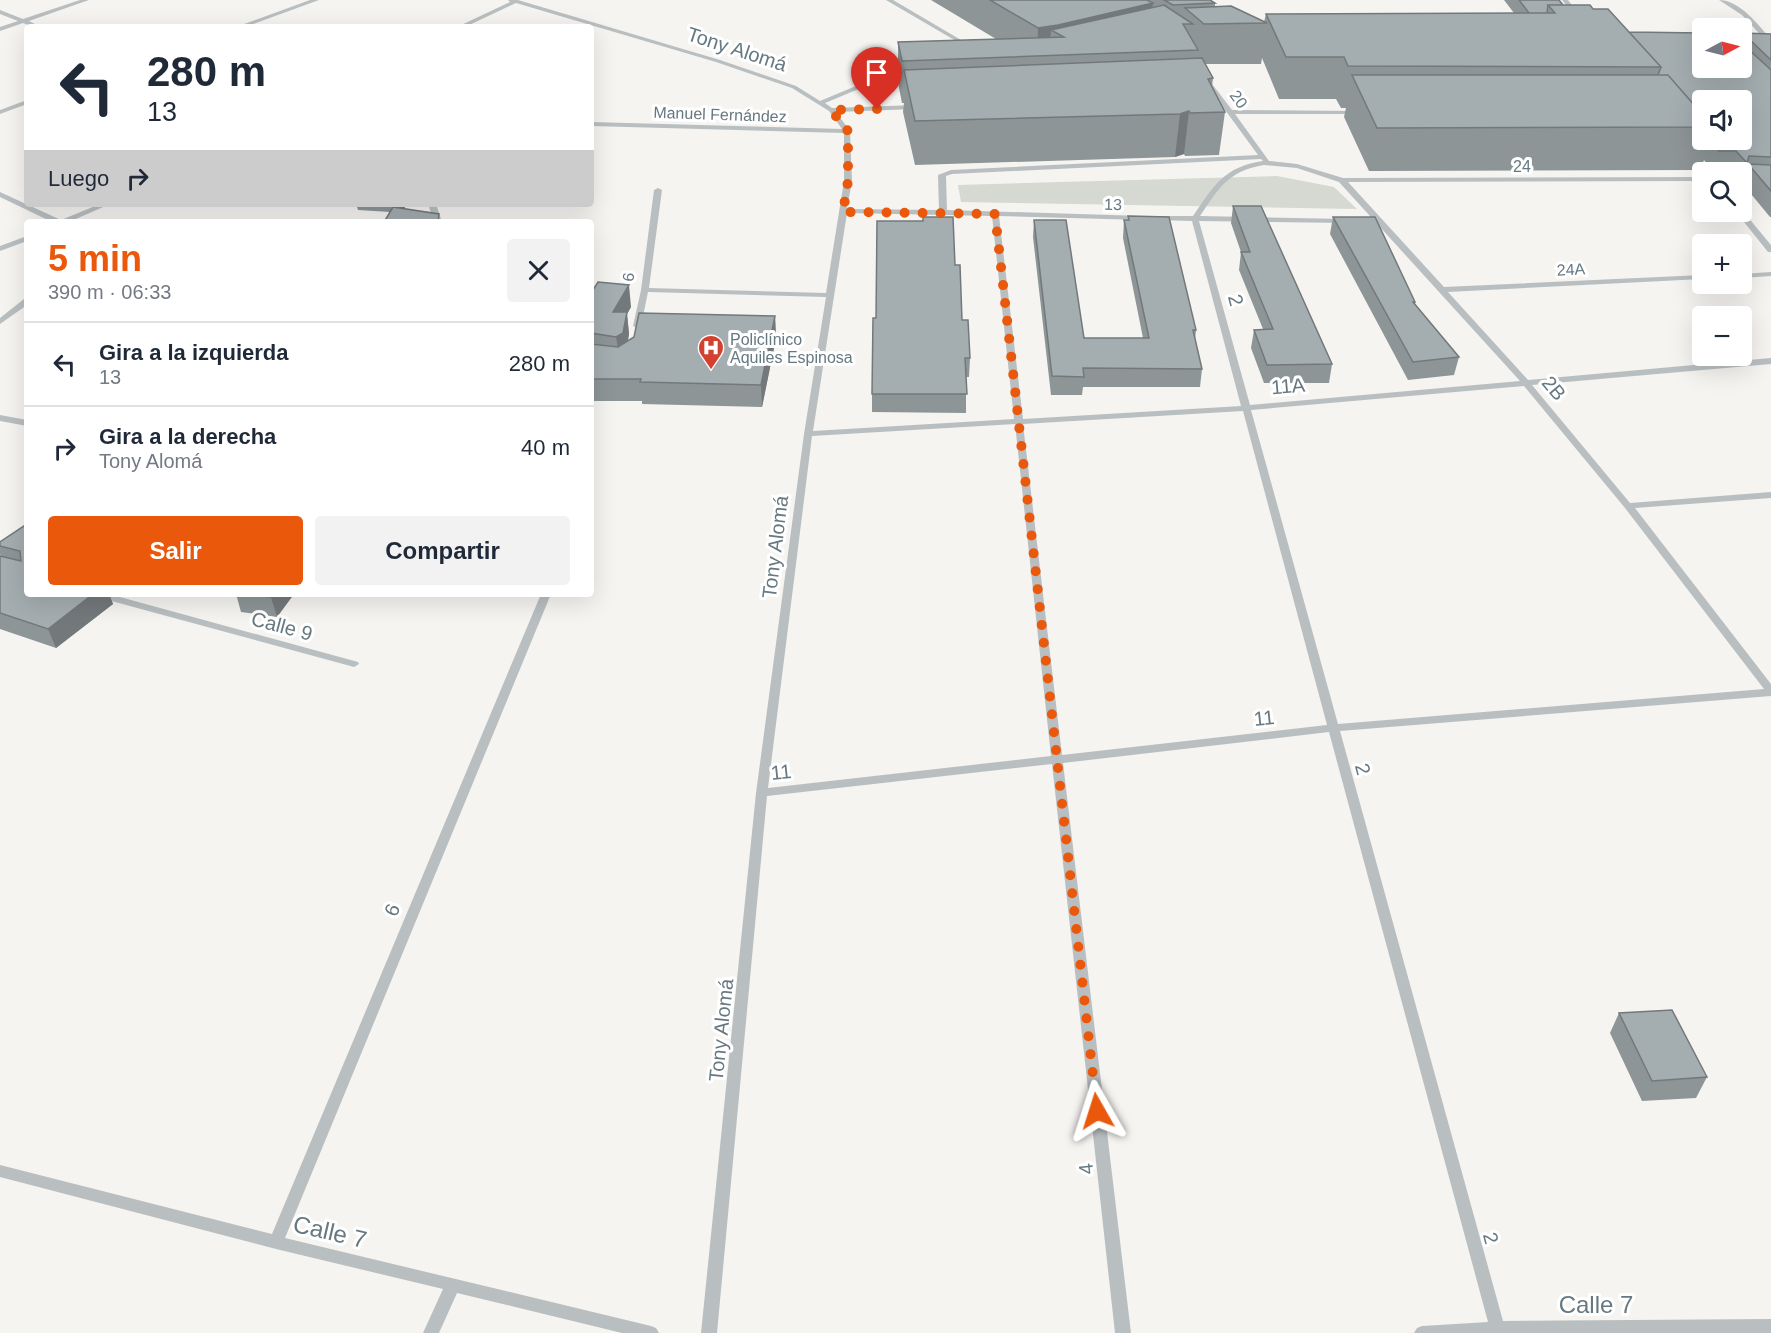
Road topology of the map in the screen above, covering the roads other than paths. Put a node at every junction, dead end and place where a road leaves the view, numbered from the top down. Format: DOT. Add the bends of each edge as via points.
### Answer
graph roads {
  1 [pos="86,0"];
  2 [pos="316,0"];
  3 [pos="889,0"];
  4 [pos="1565,0"];
  5 [pos="1722,0"];
  6 [pos="514,1"];
  7 [pos="0,12"];
  8 [pos="23,21"];
  9 [pos="30,24"];
  10 [pos="248,24"];
  11 [pos="466,24"];
  12 [pos="592,24"];
  13 [pos="1584,24"];
  14 [pos="594,25"];
  15 [pos="0,29"];
  16 [pos="1760,41"];
  17 [pos="1770,42"];
  18 [pos="972,48"];
  19 [pos="921,67"];
  20 [pos="1198,69"];
  21 [pos="1208,96"];
  22 [pos="1220,96"];
  23 [pos="24,103"];
  24 [pos="820,103"];
  25 [pos="926,107"];
  26 [pos="831,110"];
  27 [pos="0,112"];
  28 [pos="1232,112"];
  29 [pos="1362,112"];
  30 [pos="594,124"];
  31 [pos="848,131"];
  32 [pos="1689,150"];
  33 [pos="1266,160"];
  34 [pos="1699,162"];
  35 [pos="1692,179"];
  36 [pos="1342,180"];
  37 [pos="658,190"];
  38 [pos="0,194"];
  39 [pos="24,206"];
  40 [pos="27,207"];
  41 [pos="99,207"];
  42 [pos="843,212"];
  43 [pos="943,212"];
  44 [pos="995,214"];
  45 [pos="52,219"];
  46 [pos="70,219"];
  47 [pos="1195,219"];
  48 [pos="1359,222"];
  49 [pos="1370,222"];
  50 [pos="1382,222"];
  51 [pos="1748,222"];
  52 [pos="24,238"];
  53 [pos="0,249"];
  54 [pos="1771,250"];
  55 [pos="1771,274"];
  56 [pos="1752,275"];
  57 [pos="1692,278"];
  58 [pos="645,290"];
  59 [pos="1440,290"];
  60 [pos="830,295"];
  61 [pos="24,303"];
  62 [pos="0,322"];
  63 [pos="635,335"];
  64 [pos="1771,361"];
  65 [pos="1527,384"];
  66 [pos="1246,408"];
  67 [pos="0,418"];
  68 [pos="24,422"];
  69 [pos="1019,423"];
  70 [pos="808,434"];
  71 [pos="1771,495"];
  72 [pos="1628,506"];
  73 [pos="108,597"];
  74 [pos="545,597"];
  75 [pos="354,664"];
  76 [pos="1771,692"];
  77 [pos="1334,728"];
  78 [pos="1057,759"];
  79 [pos="762,793"];
  80 [pos="0,1171"];
  81 [pos="276,1242"];
  82 [pos="453,1284"];
  83 [pos="1771,1326"];
  84 [pos="1497,1328"];
  85 [pos="431,1333"];
  86 [pos="651,1333"];
  87 [pos="709,1333"];
  88 [pos="1123,1333"];
  89 [pos="1422,1333"];
  1 -- 8 [label="street"];
  2 -- 10 [label="street"];
  3 -- 18 [label="street"];
  4 -- 13 [label="street"];
  5 -- 17 [label="street" via="1744,14"];
  6 -- 11 [label="street"];
  6 -- 12 [label="street, Tony Alomá"];
  7 -- 8 [label="street"];
  8 -- 9 [label="street"];
  8 -- 15 [label="street"];
  14 -- 24 [label="street, Tony Alomá" via="794,87"];
  16 -- 17 [label="street"];
  19 -- 24 [label="street" via="901,69"];
  20 -- 22 [label="street, 20"];
  21 -- 22 [label="street"];
  22 -- 28 [label="street, 20"];
  23 -- 27 [label="street"];
  24 -- 26 [label="street, Tony Alomá"];
  25 -- 26 [label="street"];
  26 -- 31 [label="street, Tony Alomá"];
  28 -- 29 [label="street"];
  28 -- 33 [label="street, 20"];
  30 -- 31 [label="street, Manuel Fernández"];
  31 -- 42 [label="street, Tony Alomá" via="848,181"];
  32 -- 34 [label="street"];
  33 -- 36 [label="street, 2B" via="1314,169"];
  33 -- 43 [label="street" via="951,172 942,175"];
  33 -- 47 [label="street" via="1222,181"];
  35 -- 36 [label="street, 24"];
  36 -- 50 [label="street, 2B"];
  37 -- 58 [label="street, 6"];
  38 -- 39 [label="street"];
  40 -- 45 [label="street"];
  41 -- 46 [label="street"];
  42 -- 43 [label="street, 13"];
  42 -- 60 [label="street, Tony Alomá"];
  43 -- 44 [label="street, 13"];
  44 -- 47 [label="street, 13"];
  44 -- 69 [label="street, 4"];
  47 -- 48 [label="street, 13"];
  47 -- 66 [label="street, 2"];
  49 -- 50 [label="street"];
  50 -- 59 [label="street, 2B"];
  51 -- 54 [label="street"];
  52 -- 53 [label="street"];
  55 -- 56 [label="street"];
  57 -- 59 [label="street, 24A"];
  58 -- 60 [label="street"];
  58 -- 63 [label="street, 6"];
  59 -- 65 [label="street, 2B"];
  60 -- 70 [label="street, Tony Alomá"];
  61 -- 62 [label="street"];
  64 -- 65 [label="street, 11A"];
  65 -- 66 [label="street, 11A"];
  65 -- 72 [label="street, 2B"];
  66 -- 69 [label="street, 11A"];
  66 -- 77 [label="street, 2"];
  67 -- 68 [label="street"];
  69 -- 70 [label="street, 11A"];
  69 -- 78 [label="street, 4"];
  70 -- 79 [label="street, Tony Alomá"];
  71 -- 72 [label="street"];
  72 -- 76 [label="street, 2B"];
  73 -- 75 [label="street, Calle 9"];
  74 -- 81 [label="street, 6"];
  76 -- 77 [label="street, 11"];
  77 -- 78 [label="street, 11"];
  77 -- 84 [label="street, 2"];
  78 -- 79 [label="street, 11"];
  78 -- 88 [label="street, 4"];
  79 -- 87 [label="street, Tony Alomá"];
  80 -- 81 [label="street, Calle 7"];
  81 -- 82 [label="street, Calle 7"];
  82 -- 85 [label="street"];
  82 -- 86 [label="street, Calle 7"];
  83 -- 84 [label="street, Calle 7"];
  84 -- 89 [label="street, Calle 7"];
}
